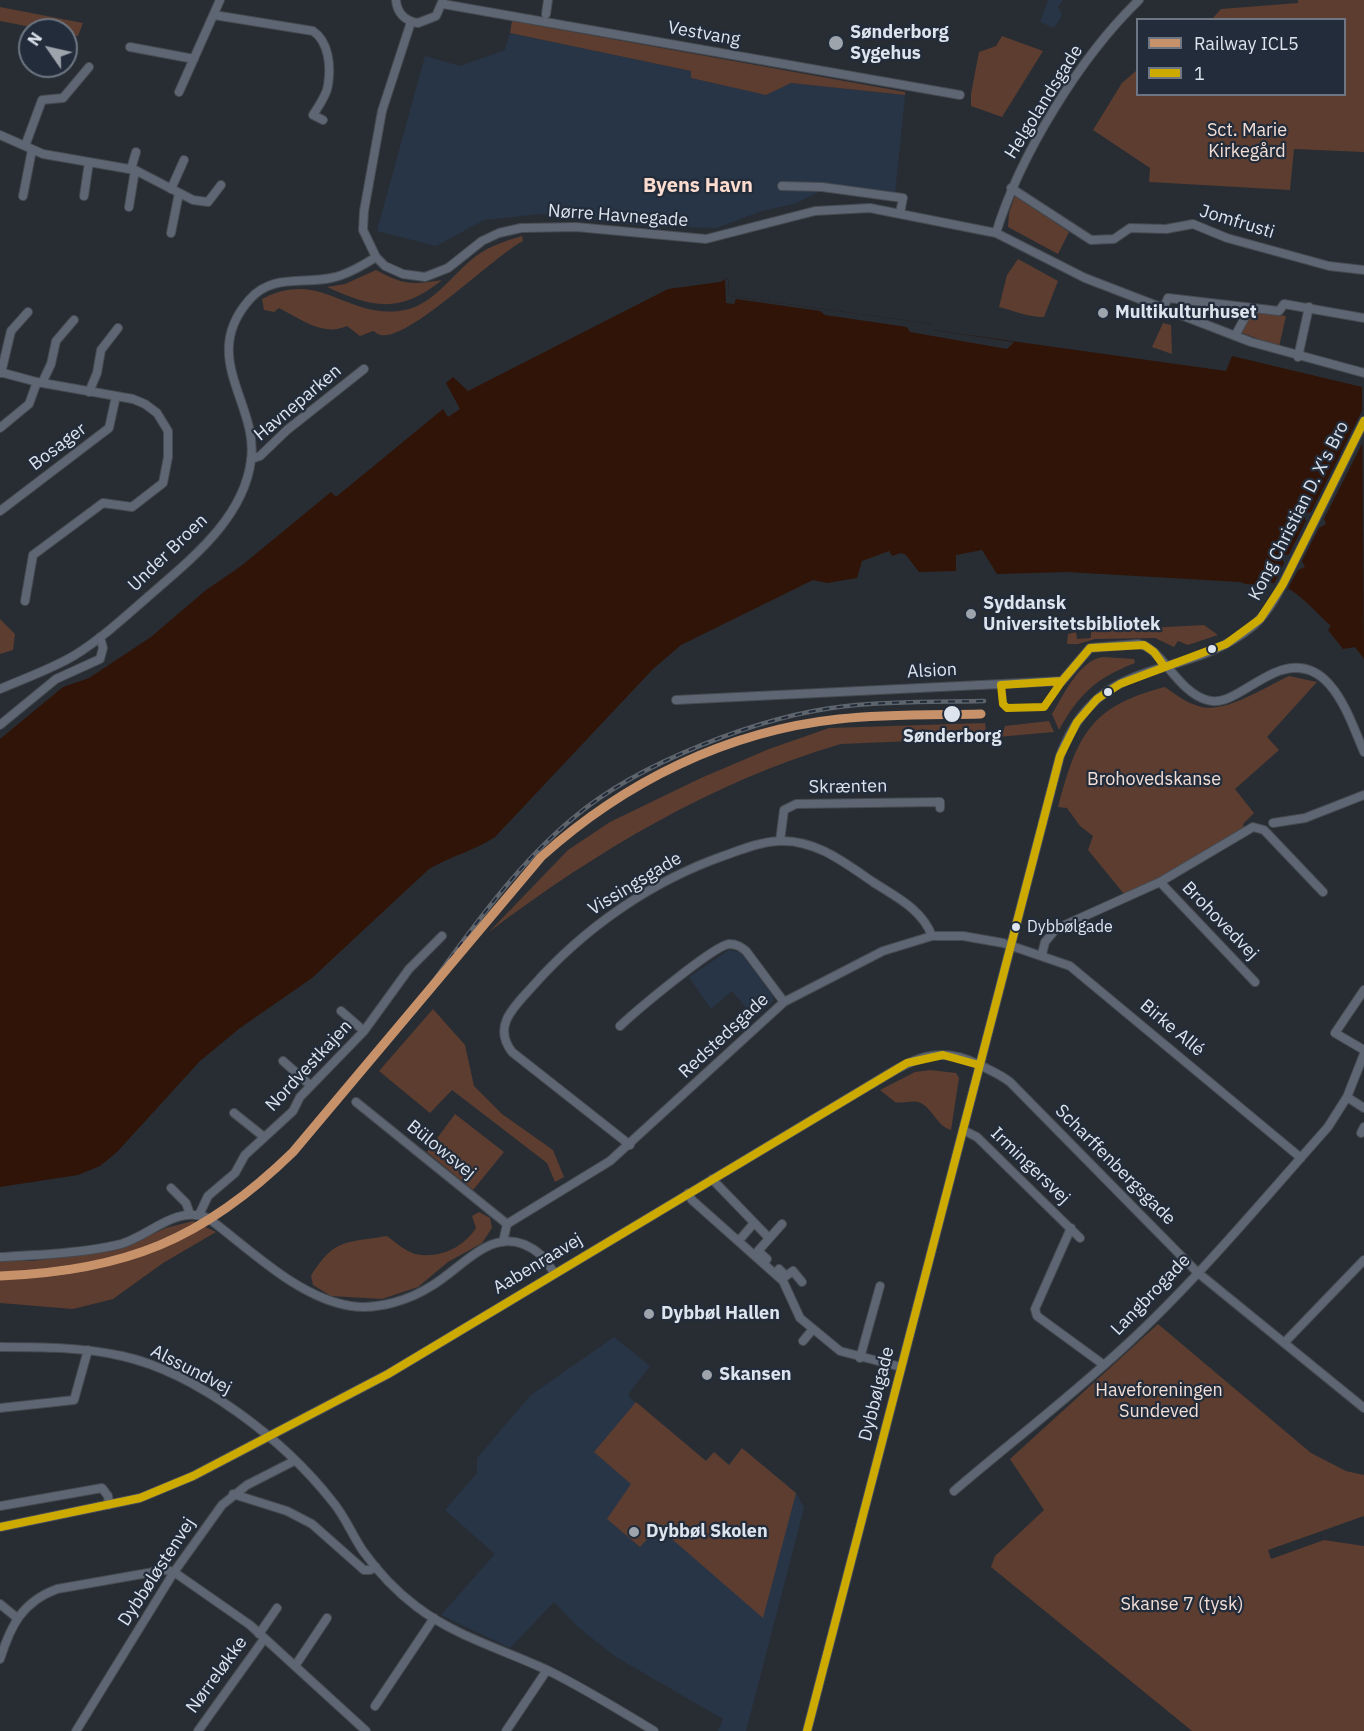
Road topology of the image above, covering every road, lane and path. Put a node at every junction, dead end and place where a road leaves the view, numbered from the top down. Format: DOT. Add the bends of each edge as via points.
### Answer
graph roads {
  1 [pos="220,0"];
  2 [pos="396,0"];
  3 [pos="548,0"];
  4 [pos="1139,0"];
  5 [pos="443,2"];
  6 [pos="546,14"];
  7 [pos="214,15"];
  8 [pos="411,22"];
  9 [pos="130,47"];
  10 [pos="194,59"];
  11 [pos="89,67"];
  12 [pos="179,92"];
  13 [pos="960,95"];
  14 [pos="323,120"];
  15 [pos="0,135"];
  16 [pos="28,148"];
  17 [pos="136,152"];
  18 [pos="184,160"];
  19 [pos="89,162"];
  20 [pos="133,170"];
  21 [pos="221,185"];
  22 [pos="782,186"];
  23 [pos="1011,188"];
  24 [pos="171,189"];
  25 [pos="179,194"];
  26 [pos="23,196"];
  27 [pos="84,196"];
  28 [pos="129,207"];
  29 [pos="900,213"];
  30 [pos="171,233"];
  31 [pos="996,233"];
  32 [pos="376,257"];
  33 [pos="1364,270"];
  34 [pos="1164,307"];
  35 [pos="1309,307"];
  36 [pos="1250,308"];
  37 [pos="28,312"];
  38 [pos="1364,318"];
  39 [pos="75,320"];
  40 [pos="118,328"];
  41 [pos="1235,336"];
  42 [pos="1298,357"];
  43 [pos="364,369"];
  44 [pos="1,373"];
  45 [pos="1364,373"];
  46 [pos="39,382"];
  47 [pos="89,392"];
  48 [pos="117,396"];
  49 [pos="1364,421"];
  50 [pos="0,428"];
  51 [pos="251,459"];
  52 [pos="0,511"];
  53 [pos="24,601"];
  54 [pos="100,637"];
  55 [pos="1234,639"];
  56 [pos="1164,666"];
  57 [pos="0,689"];
  58 [pos="676,700"];
  59 [pos="0,725"];
  60 [pos="1364,752"];
  61 [pos="1364,795"];
  62 [pos="940,808"];
  63 [pos="1273,823"];
  64 [pos="780,841"];
  65 [pos="1160,882"];
  66 [pos="1323,892"];
  67 [pos="442,936"];
  68 [pos="932,936"];
  69 [pos="1011,945"];
  70 [pos="1042,954"];
  71 [pos="1255,982"];
  72 [pos="1364,990"];
  73 [pos="784,1002"];
  74 [pos="341,1011"];
  75 [pos="620,1026"];
  76 [pos="364,1031"];
  77 [pos="1364,1052"];
  78 [pos="283,1061"];
  79 [pos="979,1065"];
  80 [pos="310,1085"];
  81 [pos="1347,1097"];
  82 [pos="356,1102"];
  83 [pos="1364,1108"];
  84 [pos="234,1113"];
  85 [pos="963,1130"];
  86 [pos="264,1137"];
  87 [pos="630,1145"];
  88 [pos="1301,1158"];
  89 [pos="712,1179"];
  90 [pos="171,1188"];
  91 [pos="688,1193"];
  92 [pos="194,1214"];
  93 [pos="754,1223"];
  94 [pos="507,1224"];
  95 [pos="782,1224"];
  96 [pos="1071,1228"];
  97 [pos="742,1237"];
  98 [pos="769,1238"];
  99 [pos="1080,1238"];
  100 [pos="502,1242"];
  101 [pos="0,1257"];
  102 [pos="1364,1260"];
  103 [pos="1197,1272"];
  104 [pos="555,1273"];
  105 [pos="802,1282"];
  106 [pos="880,1286"];
  107 [pos="813,1329"];
  108 [pos="803,1341"];
  109 [pos="1284,1343"];
  110 [pos="0,1347"];
  111 [pos="88,1350"];
  112 [pos="861,1358"];
  113 [pos="1104,1365"];
  114 [pos="901,1367"];
  115 [pos="0,1408"];
  116 [pos="1364,1408"];
  117 [pos="270,1437"];
  118 [pos="294,1461"];
  119 [pos="954,1491"];
  120 [pos="233,1494"];
  121 [pos="109,1505"];
  122 [pos="0,1506"];
  123 [pos="0,1527"];
  124 [pos="375,1567"];
  125 [pos="174,1572"];
  126 [pos="0,1604"];
  127 [pos="278,1608"];
  128 [pos="16,1617"];
  129 [pos="327,1618"];
  130 [pos="434,1618"];
  131 [pos="261,1637"];
  132 [pos="0,1659"];
  133 [pos="295,1666"];
  134 [pos="547,1670"];
  135 [pos="375,1706"];
  136 [pos="362,1729"];
  137 [pos="648,1730"];
  138 [pos="76,1731"];
  139 [pos="198,1731"];
  140 [pos="506,1731"];
  141 [pos="807,1731"];
  1 -- 7 [label="street"];
  2 -- 8 [label="street" via="399,12"];
  3 -- 6 [label="street"];
  4 -- 23 [label="street, Helgolandsgade" via="1092,54 1041,131"];
  5 -- 8 [label="street" via="431,20"];
  5 -- 13 [label="street, Vestvang"];
  7 -- 10 [label="street"];
  7 -- 14 [label="street" via="319,36 327,49 328,87 313,116"];
  8 -- 32 [label="street" via="382,111 364,211 363,230"];
  9 -- 10 [label="street"];
  10 -- 12 [label="street"];
  11 -- 16 [label="street" via="63,98 42,100"];
  15 -- 16 [label="street"];
  16 -- 19 [label="street"];
  16 -- 26 [label="street"];
  17 -- 20 [label="street"];
  18 -- 24 [label="street"];
  19 -- 20 [label="street"];
  19 -- 27 [label="street"];
  20 -- 24 [label="street"];
  20 -- 28 [label="street"];
  21 -- 25 [label="street" via="208,202"];
  22 -- 29 [label="street" via="903,198"];
  23 -- 31 [label="street, Helgolandsgade"];
  23 -- 33 [label="street, Jomfrusti" via="1091,240 1114,239 1130,228 1166,229 1193,224 1261,248 1329,266"];
  24 -- 25 [label="street"];
  25 -- 30 [label="street"];
  29 -- 31 [label="street, Nørre Havnegade"];
  29 -- 32 [label="street, Nørre Havnegade" via="837,208 706,239 576,227 521,228 482,241 448,268 425,277 403,274"];
  31 -- 34 [label="street, Nørre Havnegade" via="1085,278"];
  32 -- 51 [label="street, Under Broen" via="331,278 277,282 252,297 242,309 234,324 229,354 250,437"];
  34 -- 36 [label="street" via="1168,298"];
  34 -- 41 [label="street, Nørre Havnegade"];
  35 -- 36 [label="street" via="1284,304 1279,311"];
  35 -- 38 [label="street"];
  35 -- 42 [label="street"];
  36 -- 41 [label="street"];
  37 -- 44 [label="street" via="11,331"];
  39 -- 46 [label="street" via="56,341 51,364"];
  40 -- 47 [label="street" via="101,350 98,373"];
  41 -- 42 [label="street, Nørre Havnegade"];
  42 -- 45 [label="street, Nørre Havnegade"];
  43 -- 51 [label="street, Havneparken" via="293,424 260,456"];
  44 -- 46 [label="street"];
  46 -- 47 [label="street"];
  46 -- 50 [label="street" via="29,404"];
  47 -- 48 [label="street"];
  48 -- 52 [label="street, Bosager" via="109,428"];
  48 -- 53 [label="street" via="145,404 168,431 164,483 132,507 103,503 33,555"];
  49 -- 55 [label="street, Kong Christian D. X's Bro" via="1271,605 1253,626"];
  51 -- 54 [label="street, Under Broen" via="237,500 212,538"];
  54 -- 57 [label="street, Under Broen" via="57,665"];
  54 -- 59 [label="street" via="104,648 100,659 56,679"];
  55 -- 56 [label="street, Dybbølgade"];
  56 -- 58 [label="street, Alsion" via="1144,645 1094,647 1085,652 1062,681"];
  56 -- 60 [label="street, Alsion" via="1190,692 1210,701 1231,697 1275,672 1289,669 1314,673 1335,690"];
  56 -- 69 [label="street, Dybbølgade" via="1126,681 1098,698 1086,708 1068,735"];
  61 -- 63 [label="street" via="1305,818"];
  62 -- 64 [label="street, Skrænten" via="940,802 796,804 784,810"];
  64 -- 68 [label="street, Vissingsgade" via="799,843 837,857 922,915"];
  64 -- 87 [label="street, Vissingsgade" via="711,860 616,911 546,970 506,1018 504,1036 512,1052"];
  65 -- 66 [label="street, Brohovedvej" via="1258,826"];
  65 -- 70 [label="street, Brohovedvej" via="1056,928 1045,942"];
  65 -- 71 [label="street, Brohovedvej"];
  67 -- 76 [label="street, Nordvestkajen" via="409,969"];
  68 -- 69 [label="street, Redstedsgade" via="963,936"];
  68 -- 73 [label="street, Redstedsgade" via="883,951"];
  69 -- 70 [label="street, Birke Allé"];
  69 -- 79 [label="street, Dybbølgade"];
  70 -- 88 [label="street, Birke Allé" via="1084,976"];
  72 -- 77 [label="street" via="1335,1033"];
  73 -- 75 [label="street" via="746,951 728,944 682,975"];
  73 -- 87 [label="street, Redstedsgade"];
  74 -- 76 [label="street"];
  76 -- 80 [label="street, Nordvestkajen"];
  77 -- 81 [label="street, Langbrogade"];
  78 -- 80 [label="street"];
  79 -- 85 [label="street, Dybbølgade"];
  79 -- 89 [label="street, Aabenraavej" via="953,1055 920,1058"];
  79 -- 103 [label="street, Scharffenbergsgade" via="1010,1082"];
  80 -- 86 [label="street, Nordvestkajen" via="293,1111"];
  81 -- 83 [label="street"];
  81 -- 88 [label="street, Langbrogade"];
  82 -- 94 [label="street, Bülowsvej"];
  84 -- 86 [label="street"];
  85 -- 96 [label="street, Irmingersvej" via="977,1137"];
  85 -- 114 [label="street, Dybbølgade"];
  86 -- 92 [label="street, Nordvestkajen"];
  87 -- 94 [label="street, Redstedsgade"];
  88 -- 103 [label="street, Langbrogade"];
  89 -- 91 [label="street, Aabenraavej"];
  89 -- 93 [label="street"];
  90 -- 92 [label="street"];
  91 -- 104 [label="street, Aabenraavej"];
  91 -- 107 [label="street" via="783,1281 800,1318"];
  92 -- 100 [label="street" via="208,1218 299,1287 324,1300 352,1307 410,1298 435,1284 471,1254"];
  92 -- 101 [label="street" via="165,1221 120,1244"];
  93 -- 97 [label="street"];
  93 -- 98 [label="street"];
  94 -- 100 [label="street"];
  95 -- 98 [label="street"];
  96 -- 99 [label="street, Irmingersvej"];
  96 -- 113 [label="street, Irmingersvej" via="1035,1309 1037,1316"];
  98 -- 105 [label="street" via="758,1251 786,1276 793,1271"];
  100 -- 104 [label="street" via="522,1245 541,1255"];
  102 -- 109 [label="street"];
  103 -- 109 [label="street, Scharffenbergsgade"];
  103 -- 113 [label="street, Langbrogade"];
  104 -- 117 [label="street, Aabenraavej" via="388,1374"];
  106 -- 112 [label="street"];
  107 -- 108 [label="street"];
  107 -- 112 [label="street" via="840,1351"];
  109 -- 116 [label="street, Scharffenbergsgade"];
  110 -- 111 [label="street, Alssundvej"];
  111 -- 115 [label="street" via="74,1400"];
  111 -- 117 [label="street, Alssundvej" via="124,1356 183,1381 241,1414"];
  112 -- 114 [label="street"];
  113 -- 119 [label="street, Langbrogade"];
  114 -- 141 [label="street, Dybbølgade"];
  117 -- 118 [label="street, Alssundvej"];
  117 -- 121 [label="street, Aabenraavej" via="164,1490"];
  118 -- 120 [label="street, Dybbøløstenvej"];
  118 -- 124 [label="street, Alssundvej" via="333,1502"];
  120 -- 124 [label="street" via="287,1511 312,1524 364,1570"];
  120 -- 125 [label="street, Dybbøløstenvej"];
  121 -- 122 [label="street" via="102,1488"];
  121 -- 123 [label="street, Aabenraavej"];
  124 -- 130 [label="street" via="402,1595"];
  125 -- 128 [label="street" via="165,1570 57,1589 29,1603"];
  125 -- 131 [label="street" via="250,1625"];
  125 -- 138 [label="street, Dybbøløstenvej"];
  126 -- 128 [label="street"];
  127 -- 131 [label="street, Nørreløkke"];
  128 -- 132 [label="street"];
  129 -- 133 [label="street"];
  130 -- 134 [label="street"];
  130 -- 135 [label="street"];
  131 -- 133 [label="street"];
  131 -- 139 [label="street, Nørreløkke"];
  133 -- 136 [label="street"];
  134 -- 137 [label="street"];
  134 -- 140 [label="street"];
}
